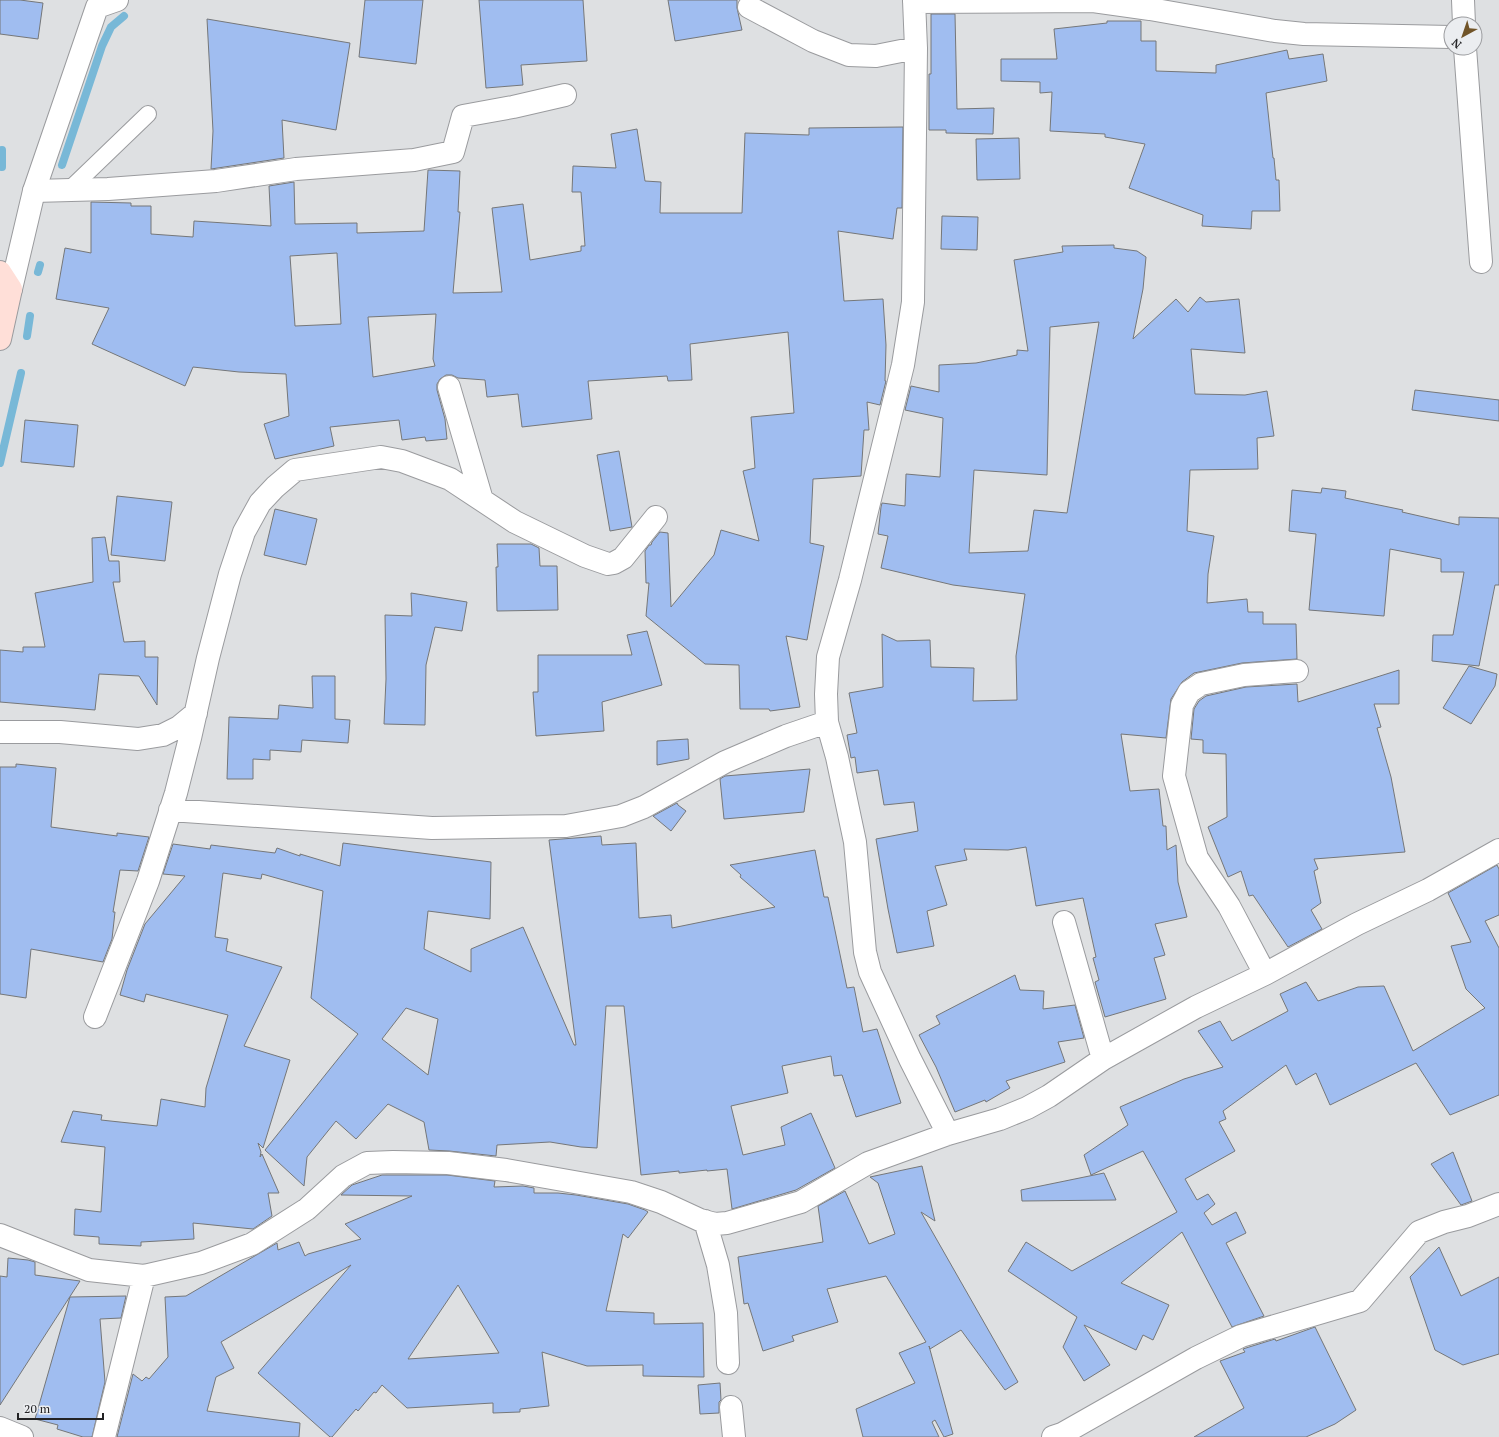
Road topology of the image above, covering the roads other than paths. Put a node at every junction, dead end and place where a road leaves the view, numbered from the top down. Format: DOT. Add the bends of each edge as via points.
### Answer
graph roads {
  1 [pos="117,0"];
  2 [pos="1463,0"];
  3 [pos="914,1"];
  4 [pos="98,4"];
  5 [pos="749,7"];
  6 [pos="1464,16"];
  7 [pos="1443,37"];
  8 [pos="916,48"];
  9 [pos="1466,56"];
  10 [pos="565,95"];
  11 [pos="148,114"];
  12 [pos="69,190"];
  13 [pos="34,191"];
  14 [pos="1482,262"];
  15 [pos="6,280"];
  16 [pos="0,339"];
  17 [pos="449,387"];
  18 [pos="482,500"];
  19 [pos="656,517"];
  20 [pos="1297,671"];
  21 [pos="196,713"];
  22 [pos="827,722"];
  23 [pos="0,732"];
  24 [pos="170,810"];
  25 [pos="1499,850"];
  26 [pos="1064,922"];
  27 [pos="1265,974"];
  28 [pos="95,1018"];
  29 [pos="1103,1059"];
  30 [pos="948,1134"];
  31 [pos="1499,1204"];
  32 [pos="705,1221"];
  33 [pos="0,1235"];
  34 [pos="144,1276"];
  35 [pos="728,1363"];
  36 [pos="731,1407"];
  37 [pos="0,1428"];
  38 [pos="22,1437"];
  39 [pos="104,1437"];
  40 [pos="734,1437"];
  41 [pos="1053,1437"];
  1 -- 4 [label="street"];
  2 -- 6 [label="street"];
  3 -- 7 [label="street" via="1093,1 1304,34"];
  3 -- 8 [label="street"];
  4 -- 13 [label="street"];
  5 -- 8 [label="street" via="813,41 849,55 876,56"];
  8 -- 22 [label="street" via="913,302 903,365 850,580 828,657"];
  9 -- 14 [label="street"];
  10 -- 12 [label="street" via="463,116 453,152 414,160 296,169 216,181"];
  11 -- 12 [label="lane"];
  12 -- 13 [label="street"];
  13 -- 15 [label="street"];
  15 -- 16 [label="main road"];
  17 -- 18 [label="street"];
  18 -- 19 [label="street" via="515,522 608,564 623,558"];
  18 -- 21 [label="street" via="450,479 402,460 381,457 295,470 260,504 244,532 230,574"];
  20 -- 27 [label="street" via="1244,675 1201,684 1189,692 1182,705 1174,776 1198,858"];
  21 -- 23 [label="street" via="179,727 163,735 138,739 60,732"];
  21 -- 24 [label="street"];
  22 -- 24 [label="street" via="725,762 644,807 622,816 566,826 432,828"];
  22 -- 30 [label="street" via="837,756 855,842 870,972 906,1052"];
  24 -- 28 [label="street" via="148,881"];
  25 -- 27 [label="street" via="1428,890 1357,924"];
  26 -- 29 [label="street"];
  27 -- 29 [label="street" via="1196,1007"];
  29 -- 30 [label="street" via="1027,1108 1000,1119"];
  30 -- 32 [label="street" via="868,1163 801,1202 727,1222 715,1224"];
  31 -- 41 [label="street" via="1419,1232 1360,1301 1241,1336"];
  32 -- 34 [label="street" via="631,1192 506,1170 448,1163 367,1163 343,1176 307,1209 252,1244 201,1263"];
  32 -- 35 [label="street" via="718,1265 725,1306"];
  33 -- 34 [label="street" via="89,1270"];
  34 -- 39 [label="street"];
  36 -- 40 [label="street"];
  37 -- 38 [label="street"];
}
